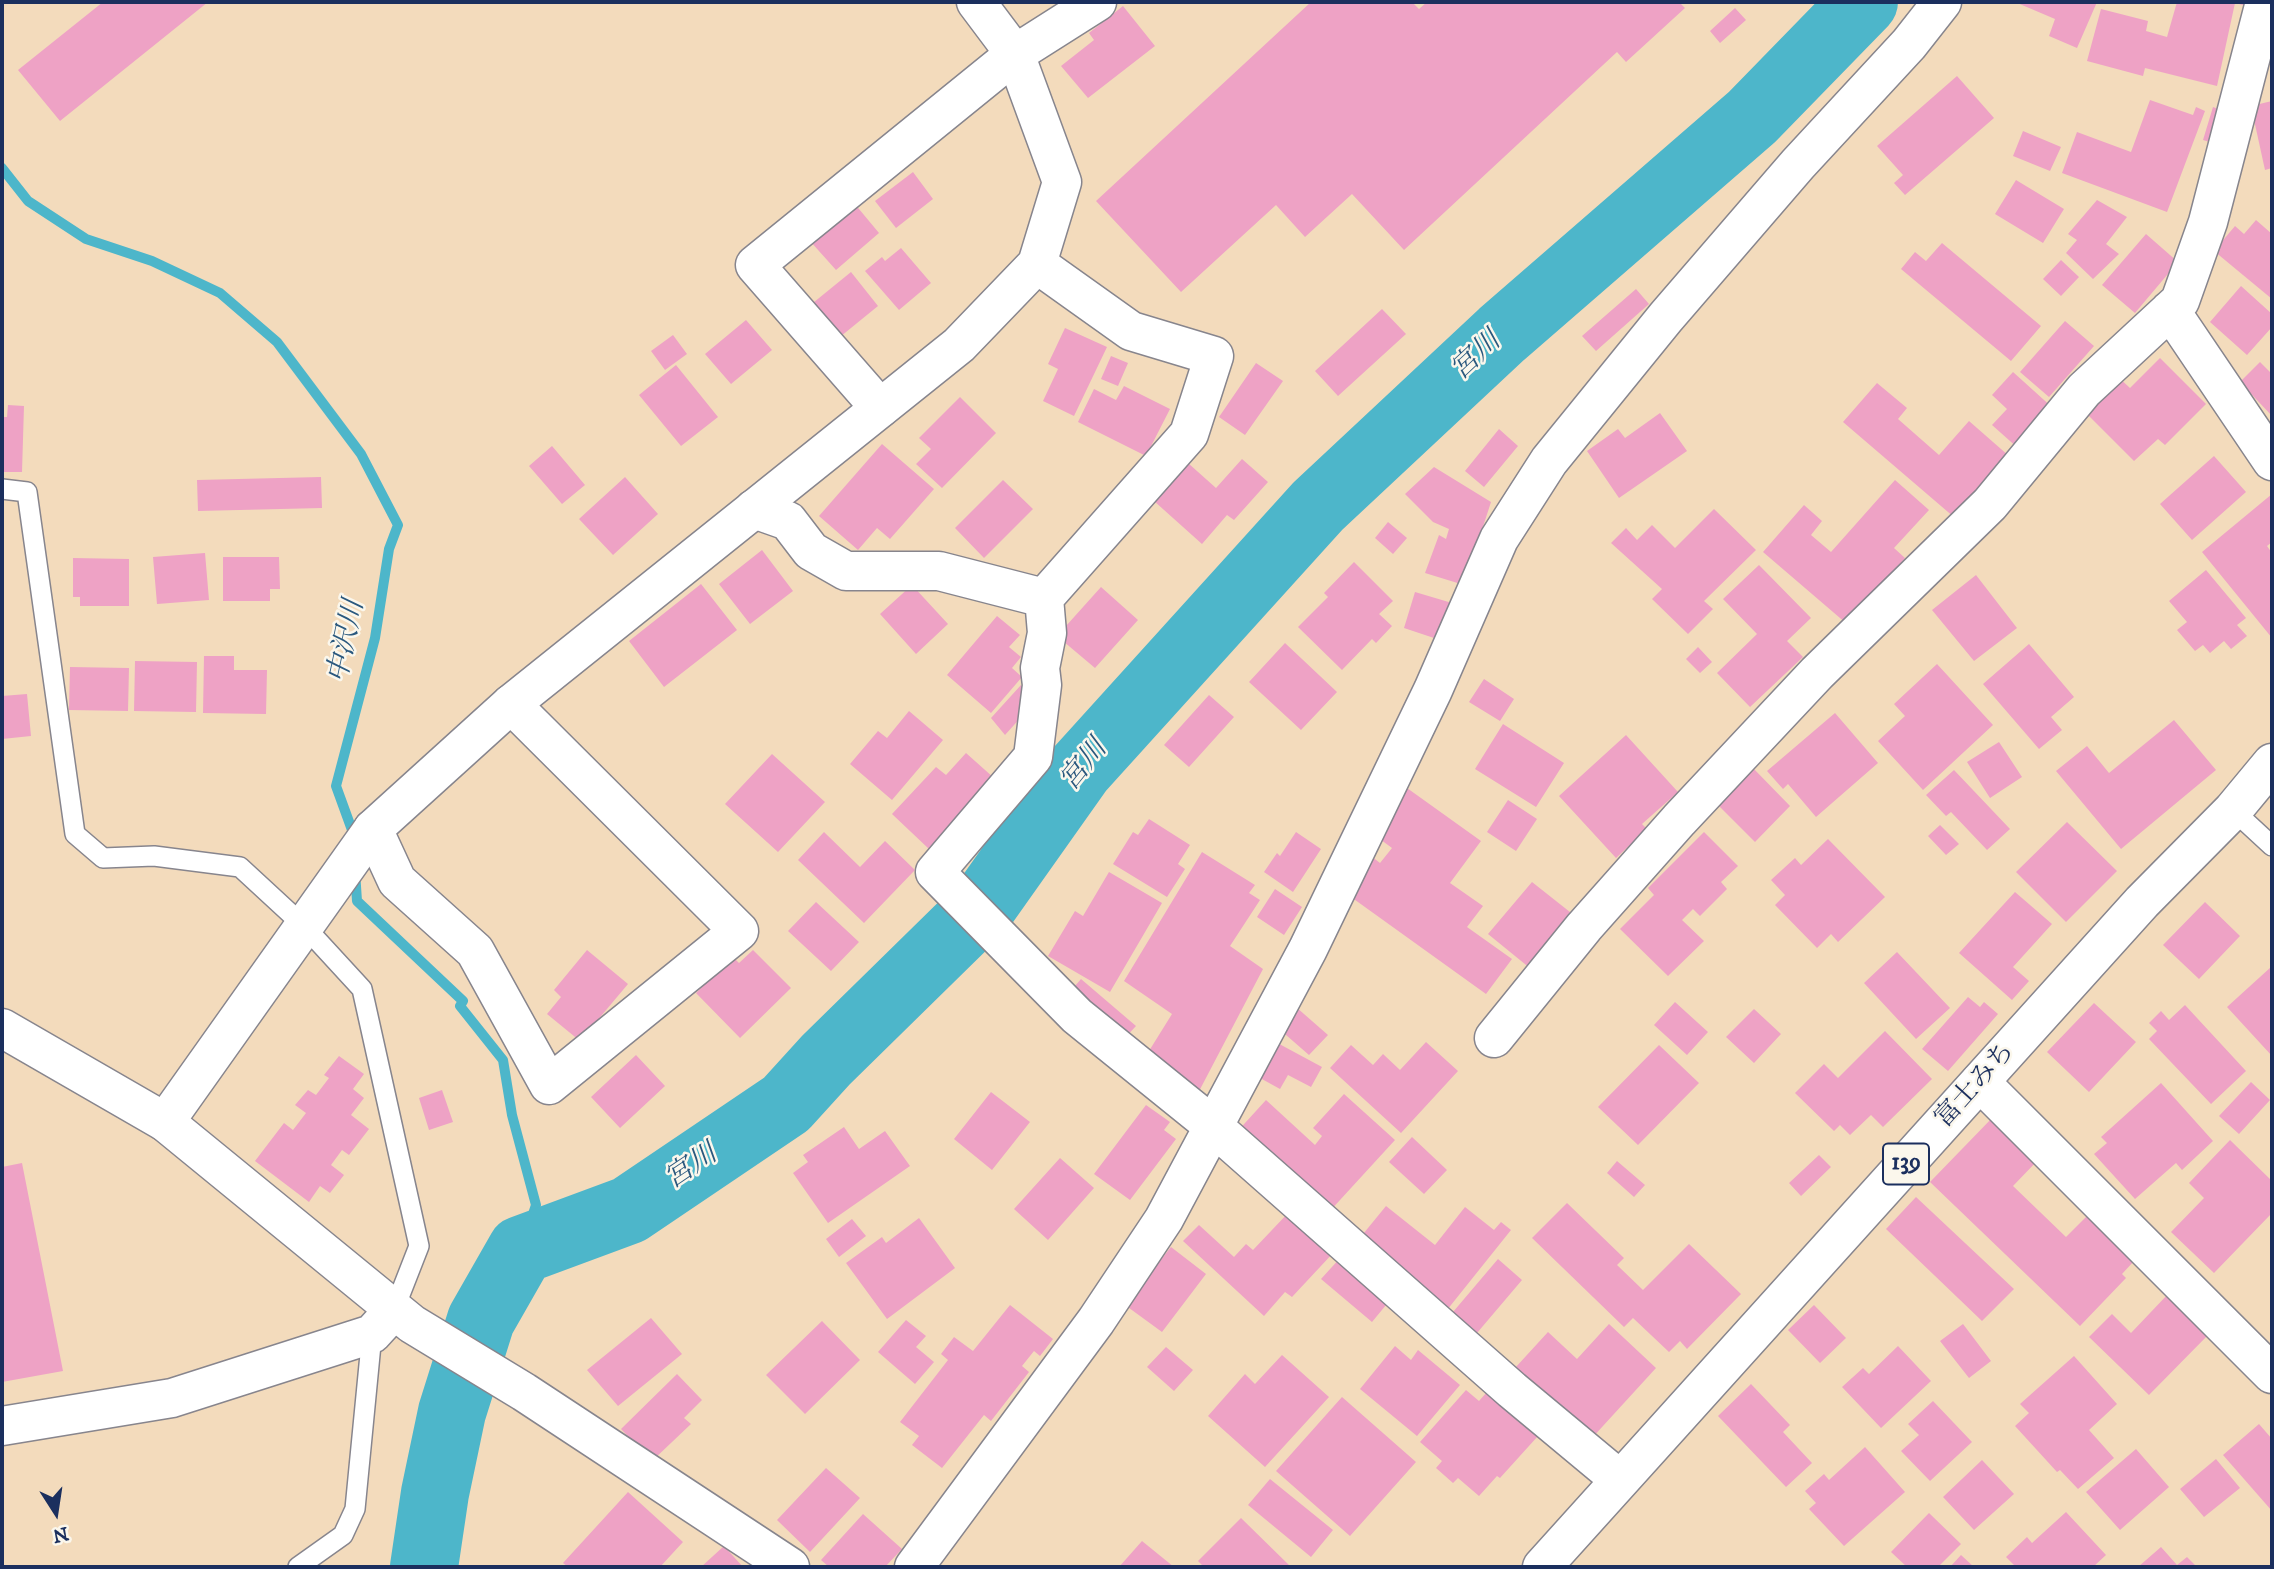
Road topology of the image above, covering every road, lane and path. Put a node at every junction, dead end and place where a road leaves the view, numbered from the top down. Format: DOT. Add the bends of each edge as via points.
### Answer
graph roads {
  1 [pos="976,2"];
  2 [pos="1097,2"];
  3 [pos="1942,2"];
  4 [pos="2265,2"];
  5 [pos="1015,54"];
  6 [pos="1037,264"];
  7 [pos="2170,310"];
  8 [pos="880,408"];
  9 [pos="2272,461"];
  10 [pos="2,489"];
  11 [pos="754,509"];
  12 [pos="1044,598"];
  13 [pos="511,704"];
  14 [pos="2272,763"];
  15 [pos="2233,810"];
  16 [pos="368,839"];
  17 [pos="2272,846"];
  18 [pos="312,917"];
  19 [pos="2,1028"];
  20 [pos="1494,1038"];
  21 [pos="1980,1082"];
  22 [pos="165,1122"];
  23 [pos="1214,1128"];
  24 [pos="392,1323"];
  25 [pos="2272,1374"];
  26 [pos="2,1426"];
  27 [pos="1619,1479"];
  28 [pos="298,1567"];
  29 [pos="790,1567"];
  30 [pos="914,1567"];
  31 [pos="1542,1567"];
  1 -- 5 [label="main road"];
  2 -- 5 [label="main road"];
  3 -- 23 [label="main road" via="1666,317 1549,461 1499,539 1433,690 1314,937"];
  4 -- 7 [label="main road" via="2208,222 2180,301"];
  5 -- 6 [label="main road" via="1062,182"];
  5 -- 8 [label="main road" via="755,265"];
  6 -- 8 [label="main road" via="959,345"];
  6 -- 12 [label="main road" via="1131,331 1214,356 1189,434"];
  7 -- 9 [label="main road"];
  7 -- 20 [label="main road" via="2084,390 1990,504 1817,673 1679,820"];
  8 -- 11 [label="main road"];
  10 -- 18 [label="lane" via="27,492 75,834 103,858 154,856 240,867"];
  11 -- 12 [label="main road" via="788,521 811,551 846,571 939,571"];
  11 -- 13 [label="main road"];
  12 -- 23 [label="main road" via="1047,633 1033,757 935,872 1077,1016"];
  13 -- 16 [label="main road"];
  13 -- 16 [label="main road" via="739,931 549,1086 475,951 397,881"];
  14 -- 15 [label="main road, 富士みち / 139"];
  15 -- 17 [label="lane"];
  15 -- 21 [label="main road, 富士みち / 139" via="2142,902"];
  16 -- 18 [label="main road"];
  18 -- 22 [label="main road"];
  18 -- 24 [label="lane" via="362,989 415,1217 419,1246"];
  19 -- 22 [label="main road"];
  21 -- 25 [label="main road"];
  21 -- 27 [label="main road, 富士みち / 139"];
  22 -- 24 [label="main road"];
  23 -- 27 [label="main road"];
  23 -- 30 [label="main road" via="1164,1219 1097,1321"];
  24 -- 26 [label="main road" via="172,1398"];
  24 -- 28 [label="lane" via="355,1509 344,1535"];
  24 -- 29 [label="main road" via="524,1392"];
  27 -- 31 [label="main road, 富士みち / 139"];
}
